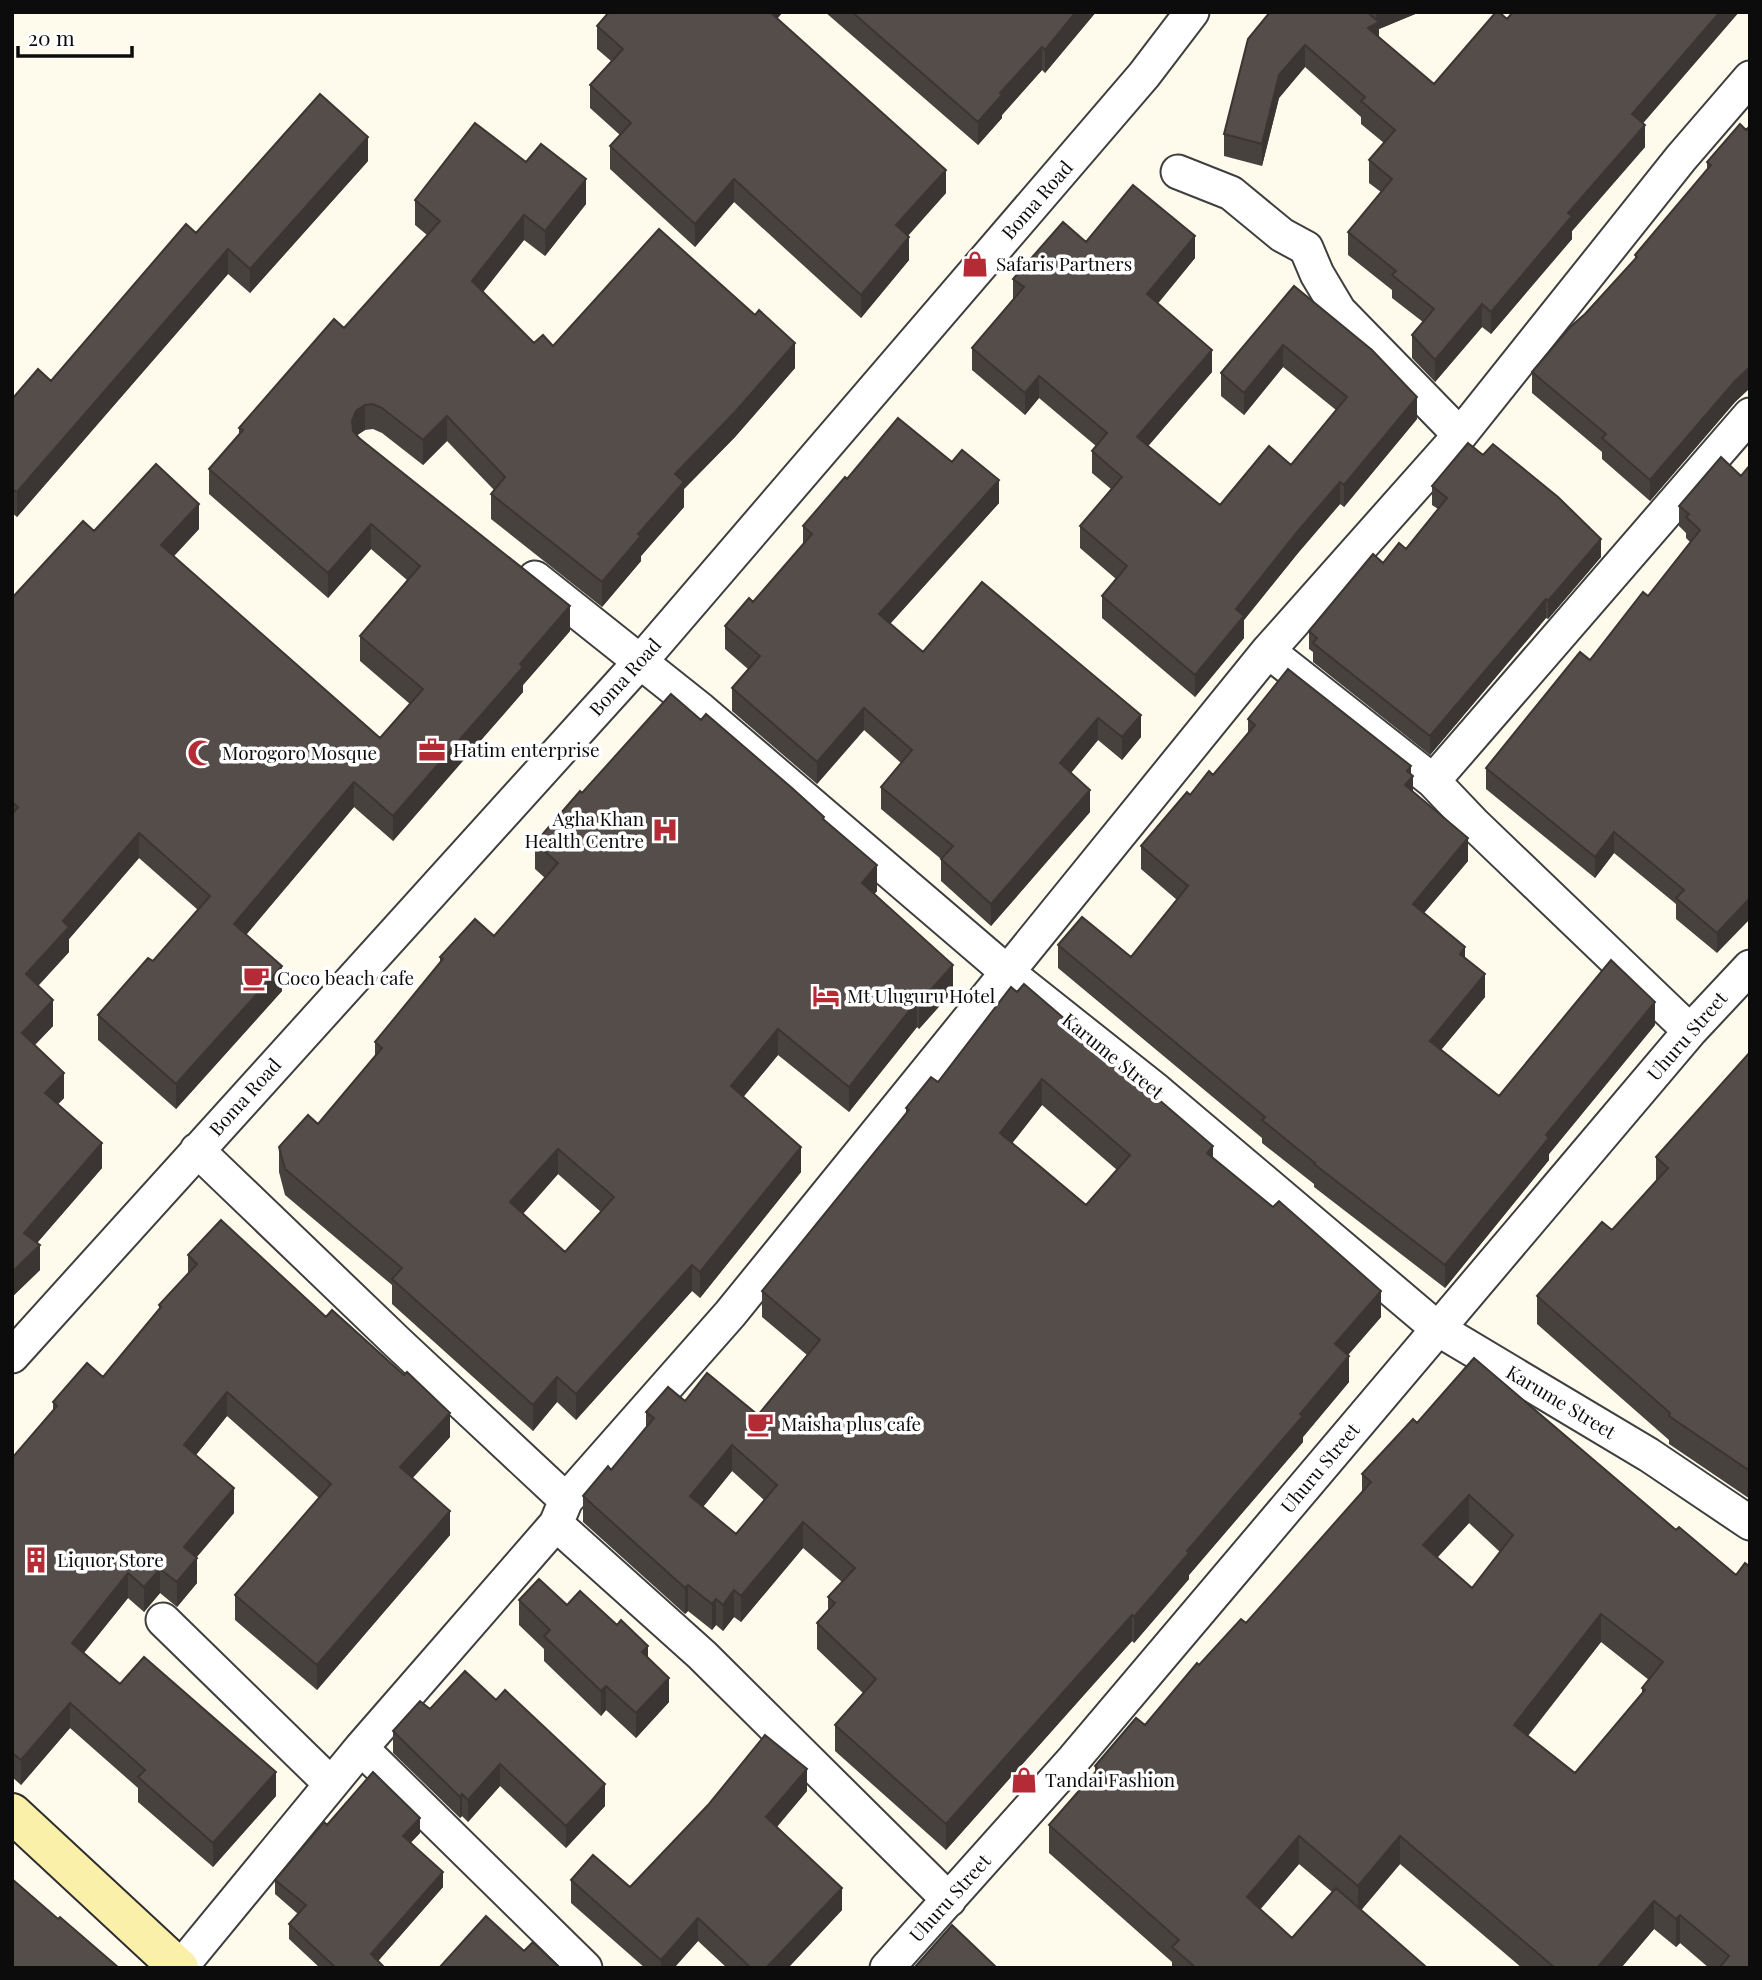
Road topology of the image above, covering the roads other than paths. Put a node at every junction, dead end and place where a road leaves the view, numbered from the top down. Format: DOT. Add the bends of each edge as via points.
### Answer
graph roads {
  1 [pos="1192,12"];
  2 [pos="1745,94"];
  3 [pos="1178,172"];
  4 [pos="1750,415"];
  5 [pos="1460,435"];
  6 [pos="511,559"];
  7 [pos="1268,651"];
  8 [pos="640,662"];
  9 [pos="1433,780"];
  10 [pos="1750,967"];
  11 [pos="1007,972"];
  12 [pos="1690,1031"];
  13 [pos="197,1150"];
  14 [pos="1438,1329"];
  15 [pos="12,1356"];
  16 [pos="561,1512"];
  17 [pos="1750,1523"];
  18 [pos="163,1620"];
  19 [pos="361,1748"];
  20 [pos="331,1784"];
  21 [pos="12,1813"];
  22 [pos="949,1900"];
  23 [pos="180,1968"];
  24 [pos="585,1968"];
  25 [pos="887,1968"];
  1 -- 8 [label="street, Boma Road" via="1135,86"];
  2 -- 5 [label="street" via="1681,158"];
  3 -- 5 [label="street" via="1231,193 1282,235 1307,248 1339,311"];
  4 -- 9 [label="street"];
  5 -- 7 [label="street"];
  6 -- 8 [label="street, Karume Street"];
  7 -- 9 [label="street"];
  7 -- 11 [label="street"];
  8 -- 11 [label="street, Karume Street"];
  8 -- 13 [label="street, Boma Road"];
  9 -- 12 [label="street"];
  10 -- 12 [label="street, Uhuru Street"];
  11 -- 14 [label="street, Karume Street" via="1157,1091"];
  11 -- 16 [label="street" via="730,1314"];
  12 -- 14 [label="street, Uhuru Street"];
  13 -- 15 [label="street, Boma Road"];
  13 -- 16 [label="street"];
  14 -- 17 [label="street, Karume Street" via="1649,1455"];
  14 -- 22 [label="street, Uhuru Street"];
  16 -- 19 [label="street"];
  16 -- 22 [label="street"];
  18 -- 20 [label="street"];
  19 -- 20 [label="street"];
  19 -- 24 [label="street"];
  20 -- 23 [label="street"];
  21 -- 23 [label="main road"];
  22 -- 25 [label="street, Uhuru Street"];
}
